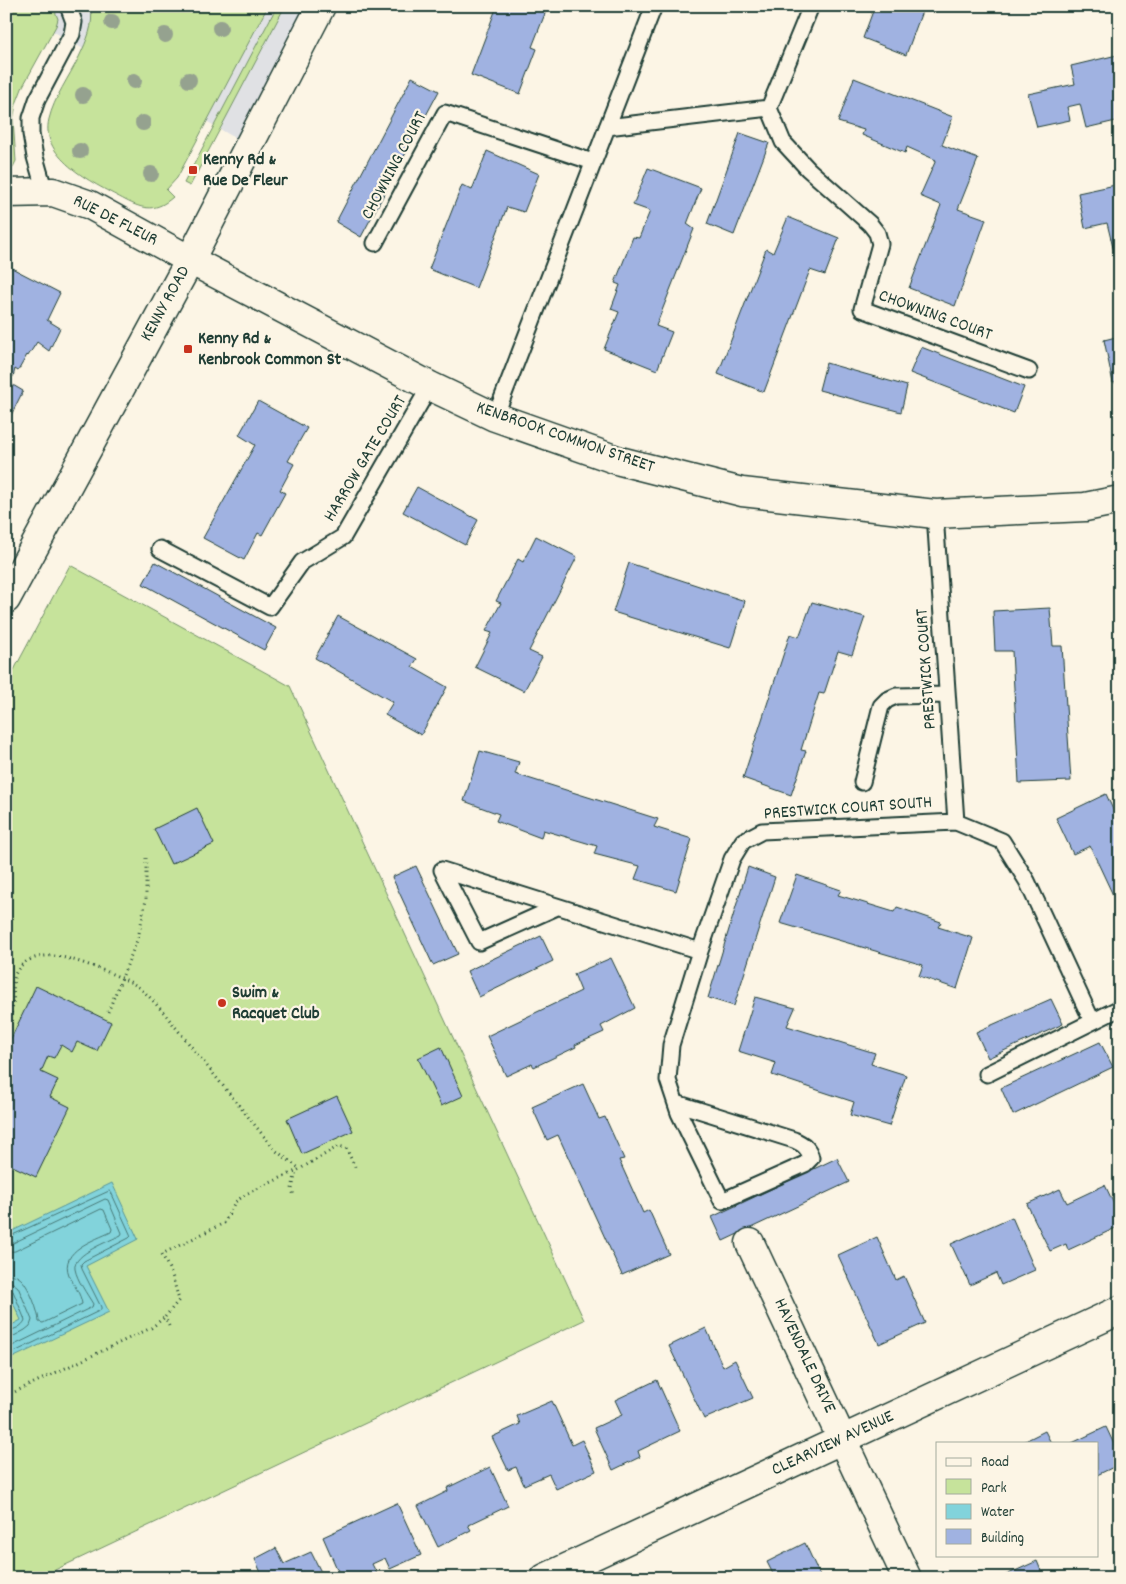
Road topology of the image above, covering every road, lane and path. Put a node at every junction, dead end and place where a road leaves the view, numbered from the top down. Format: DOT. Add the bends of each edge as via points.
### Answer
graph roads {
  1 [pos="68,6"];
  2 [pos="321,6"];
  3 [pos="654,6"];
  4 [pos="811,6"];
  5 [pos="769,108"];
  6 [pos="607,126"];
  7 [pos="593,162"];
  8 [pos="45,192"];
  9 [pos="6,193"];
  10 [pos="376,243"];
  11 [pos="190,260"];
  12 [pos="1029,372"];
  13 [pos="430,386"];
  14 [pos="495,417"];
  15 [pos="1120,500"];
  16 [pos="935,514"];
  17 [pos="160,549"];
  18 [pos="6,598"];
  19 [pos="947,695"];
  20 [pos="862,782"];
  21 [pos="956,822"];
  22 [pos="146,858"];
  23 [pos="557,907"];
  24 [pos="700,951"];
  25 [pos="122,979"];
  26 [pos="1120,1008"];
  27 [pos="108,1012"];
  28 [pos="1092,1021"];
  29 [pos="6,1027"];
  30 [pos="986,1074"];
  31 [pos="676,1103"];
  32 [pos="355,1168"];
  33 [pos="298,1170"];
  34 [pos="294,1196"];
  35 [pos="750,1243"];
  36 [pos="1120,1310"];
  37 [pos="165,1317"];
  38 [pos="169,1326"];
  39 [pos="6,1396"];
  40 [pos="843,1439"];
  41 [pos="545,1578"];
  42 [pos="907,1578"];
  1 -- 8 [label="lane" via="74,22 72,34 37,100 32,118 35,157"];
  2 -- 11 [label="street, KENNY ROAD"];
  3 -- 6 [label="lane"];
  4 -- 5 [label="lane"];
  5 -- 6 [label="lane"];
  5 -- 12 [label="lane, CHOWNING COURT" via="783,142 877,233 880,244 862,310"];
  6 -- 7 [label="lane"];
  7 -- 10 [label="lane, CHOWNING COURT" via="445,112"];
  7 -- 14 [label="lane"];
  8 -- 9 [label="street, RUE DE FLEUR"];
  8 -- 11 [label="street, RUE DE FLEUR" via="90,205"];
  11 -- 13 [label="street, KENBROOK COMMON STREET"];
  11 -- 18 [label="street, KENNY ROAD"];
  13 -- 14 [label="street, KENBROOK COMMON STREET"];
  13 -- 17 [label="lane, HARROW GATE COURT" via="343,536 302,562 270,607"];
  14 -- 16 [label="street, KENBROOK COMMON STREET" via="620,461 742,492"];
  15 -- 16 [label="street, KENBROOK COMMON STREET" via="1085,507"];
  16 -- 19 [label="lane, PRESTWICK COURT"];
  19 -- 20 [label="lane" via="896,696 881,706"];
  19 -- 21 [label="lane, PRESTWICK COURT"];
  21 -- 24 [label="lane, PRESTWICK COURT SOUTH" via="762,831 743,841 732,859"];
  21 -- 28 [label="lane" via="1002,841 1027,881"];
  22 -- 25 [label="path" via="146,900 138,938"];
  23 -- 23 [label="lane" via="442,870 479,942"];
  23 -- 24 [label="lane"];
  24 -- 31 [label="lane, PRESTWICK COURT SOUTH" via="671,1045 668,1080"];
  25 -- 27 [label="path"];
  25 -- 29 [label="path" via="79,962 55,956 36,957 25,962 14,978 13,1005"];
  25 -- 33 [label="path" via="149,996 275,1150"];
  26 -- 28 [label="lane"];
  28 -- 30 [label="lane"];
  31 -- 31 [label="lane, PRESTWICK COURT SOUTH" via="722,1202 805,1164 811,1158 805,1145 794,1140"];
  32 -- 33 [label="path" via="346,1148 339,1146"];
  33 -- 34 [label="path" via="292,1189"];
  33 -- 37 [label="path" via="248,1193 235,1202 224,1223 162,1254 179,1300"];
  35 -- 40 [label="street, HAVENDALE DRIVE"];
  36 -- 40 [label="street, CLEARVIEW AVENUE"];
  37 -- 38 [label="path"];
  37 -- 39 [label="path" via="150,1328"];
  40 -- 41 [label="street, CLEARVIEW AVENUE"];
  40 -- 42 [label="street, HAVENDALE DRIVE"];
}
